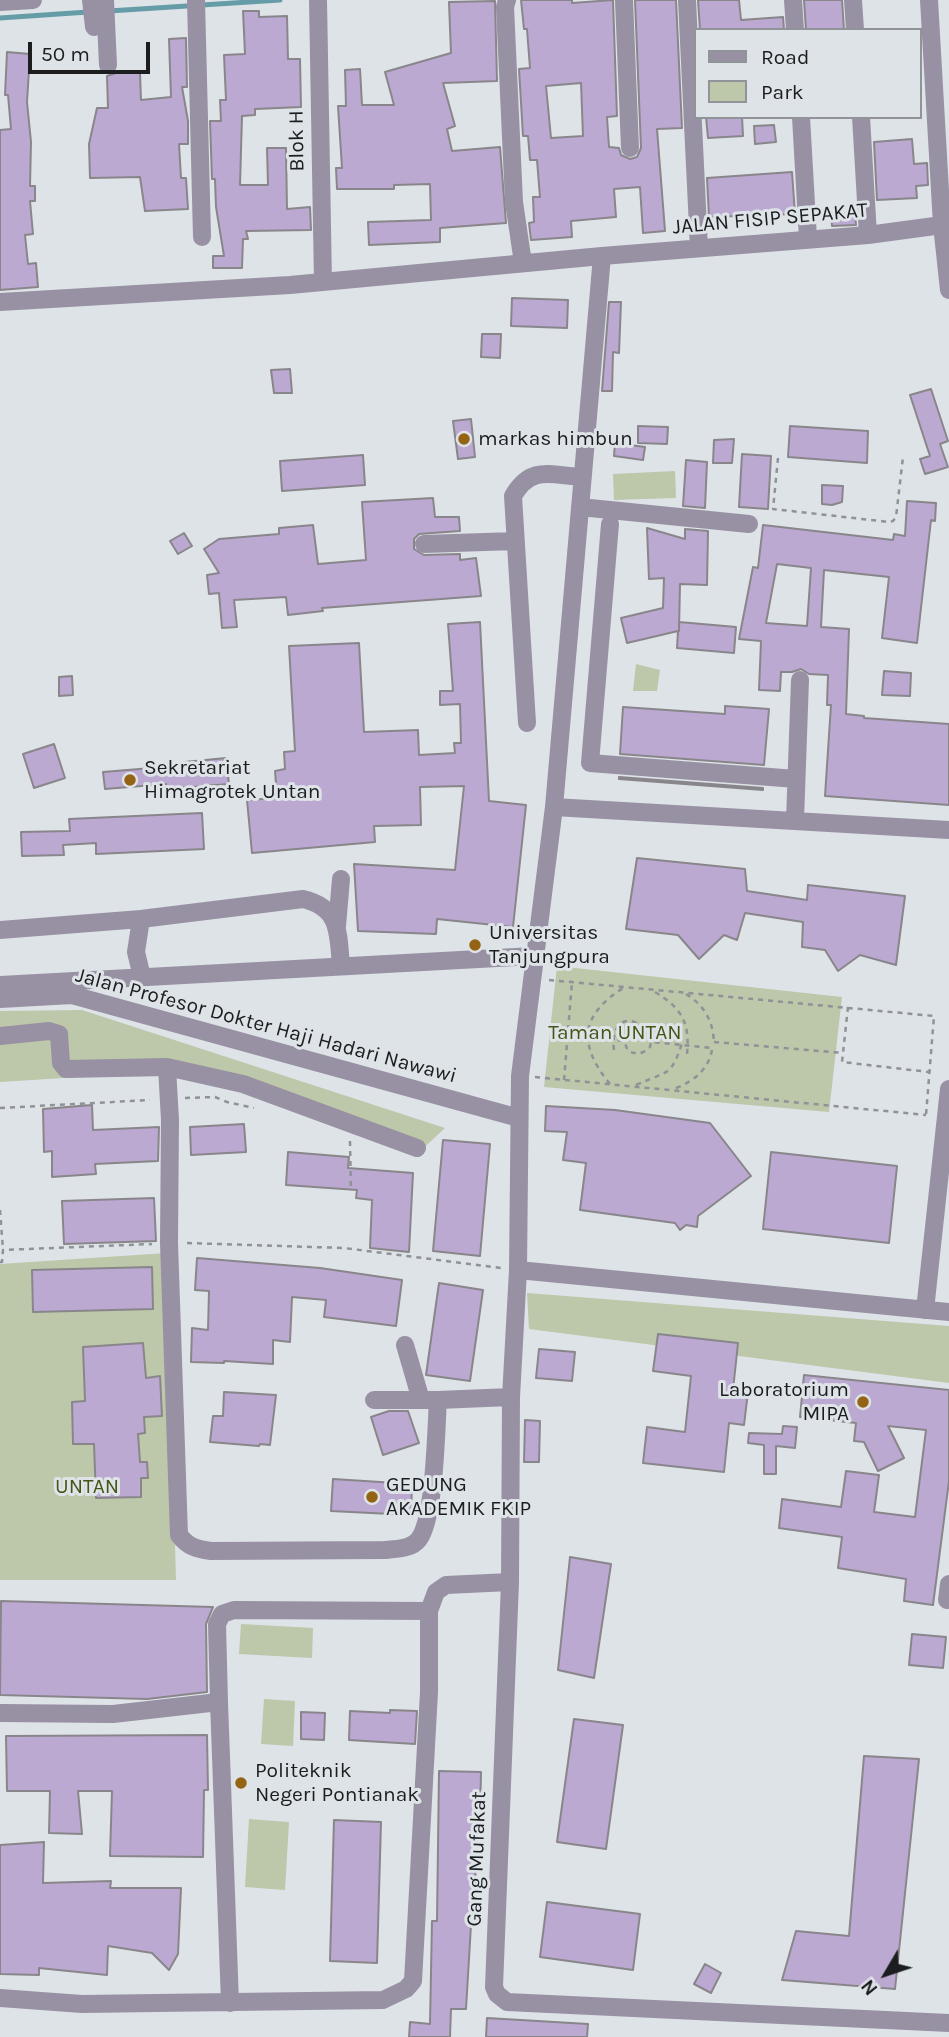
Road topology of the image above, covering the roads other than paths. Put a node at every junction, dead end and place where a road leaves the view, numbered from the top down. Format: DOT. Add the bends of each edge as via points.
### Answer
graph roads {
  1 [pos="33,0"];
  2 [pos="196,0"];
  3 [pos="507,0"];
  4 [pos="624,0"];
  5 [pos="687,0"];
  6 [pos="793,0"];
  7 [pos="853,0"];
  8 [pos="929,0"];
  9 [pos="4,1"];
  10 [pos="318,5"];
  11 [pos="98,12"];
  12 [pos="795,28"];
  13 [pos="855,28"];
  14 [pos="108,65"];
  15 [pos="801,119"];
  16 [pos="861,119"];
  17 [pos="630,148"];
  18 [pos="945,169"];
  19 [pos="942,225"];
  20 [pos="868,234"];
  21 [pos="202,237"];
  22 [pos="808,239"];
  23 [pos="699,248"];
  24 [pos="601,256"];
  25 [pos="523,263"];
  26 [pos="323,282"];
  27 [pos="949,290"];
  28 [pos="0,302"];
  29 [pos="581,477"];
  30 [pos="580,507"];
  31 [pos="610,524"];
  32 [pos="749,524"];
  33 [pos="516,541"];
  34 [pos="424,544"];
  35 [pos="800,680"];
  36 [pos="527,723"];
  37 [pos="796,779"];
  38 [pos="554,807"];
  39 [pos="795,820"];
  40 [pos="949,830"];
  41 [pos="341,879"];
  42 [pos="141,919"];
  43 [pos="337,926"];
  44 [pos="0,930"];
  45 [pos="534,956"];
  46 [pos="341,967"];
  47 [pos="142,977"];
  48 [pos="0,985"];
  49 [pos="0,999"];
  50 [pos="0,1035"];
  51 [pos="167,1067"];
  52 [pos="949,1088"];
  53 [pos="519,1118"];
  54 [pos="947,1143"];
  55 [pos="417,1148"];
  56 [pos="518,1270"];
  57 [pos="925,1310"];
  58 [pos="949,1312"];
  59 [pos="405,1345"];
  60 [pos="511,1396"];
  61 [pos="374,1400"];
  62 [pos="430,1400"];
  63 [pos="510,1581"];
  64 [pos="429,1611"];
  65 [pos="219,1702"];
  66 [pos="0,1713"];
  67 [pos="0,1998"];
  68 [pos="230,2003"];
  69 [pos="949,2023"];
  1 -- 9 [label="street"];
  2 -- 21 [label="street"];
  3 -- 25 [label="street" via="514,202"];
  4 -- 17 [label="street"];
  5 -- 23 [label="street"];
  6 -- 12 [label="street"];
  7 -- 13 [label="street"];
  8 -- 18 [label="street"];
  10 -- 26 [label="street, Blok H"];
  11 -- 14 [label="street"];
  15 -- 22 [label="street"];
  16 -- 20 [label="street"];
  18 -- 19 [label="street"];
  19 -- 20 [label="street, JALAN FISIP SEPAKAT"];
  19 -- 27 [label="street"];
  20 -- 22 [label="street, JALAN FISIP SEPAKAT"];
  22 -- 23 [label="street, JALAN FISIP SEPAKAT"];
  23 -- 24 [label="street, JALAN FISIP SEPAKAT"];
  24 -- 25 [label="street, JALAN FISIP SEPAKAT"];
  24 -- 29 [label="street, Gang Mufakat"];
  25 -- 26 [label="street, JALAN FISIP SEPAKAT"];
  26 -- 28 [label="street, JALAN FISIP SEPAKAT"];
  29 -- 30 [label="street, Gang Mufakat"];
  29 -- 33 [label="street" via="536,474 521,483 513,496"];
  30 -- 32 [label="street"];
  30 -- 38 [label="street, Gang Mufakat"];
  31 -- 37 [label="street" via="590,763"];
  33 -- 34 [label="street"];
  33 -- 36 [label="street"];
  35 -- 37 [label="street"];
  37 -- 39 [label="street"];
  38 -- 39 [label="street"];
  38 -- 45 [label="street, Gang Mufakat"];
  39 -- 40 [label="street"];
  41 -- 43 [label="street"];
  42 -- 43 [label="street" via="303,899 328,911"];
  42 -- 44 [label="street"];
  42 -- 47 [label="street" via="136,952"];
  43 -- 46 [label="street"];
  45 -- 46 [label="street, Jalan Profesor Dokter Haji Hadari Nawawi"];
  45 -- 53 [label="street, Gang Mufakat"];
  46 -- 47 [label="street, Jalan Profesor Dokter Haji Hadari Nawawi"];
  47 -- 48 [label="street, Jalan Profesor Dokter Haji Hadari Nawawi"];
  49 -- 53 [label="street, Jalan Profesor Dokter Haji Hadari Nawawi" via="72,995"];
  50 -- 51 [label="street" via="58,1034 61,1063 66,1069"];
  51 -- 55 [label="street" via="243,1084"];
  51 -- 62 [label="street" via="179,1535 195,1549 211,1551 409,1547 419,1539 428,1518"];
  52 -- 54 [label="street"];
  53 -- 56 [label="street, Gang Mufakat"];
  54 -- 57 [label="street"];
  56 -- 57 [label="street"];
  56 -- 60 [label="street, Gang Mufakat"];
  57 -- 58 [label="street"];
  59 -- 62 [label="street"];
  60 -- 62 [label="street"];
  60 -- 63 [label="street, Gang Mufakat"];
  61 -- 62 [label="street"];
  63 -- 64 [label="street" via="446,1585 436,1591"];
  63 -- 69 [label="street, Gang Mufakat" via="494,1987 502,1999"];
  64 -- 65 [label="street" via="234,1610 222,1614 217,1624"];
  64 -- 68 [label="street" via="429,1692 413,1980 406,1989 383,2000"];
  65 -- 66 [label="street" via="113,1714"];
  65 -- 68 [label="street"];
  67 -- 68 [label="street" via="82,2004"];
}
